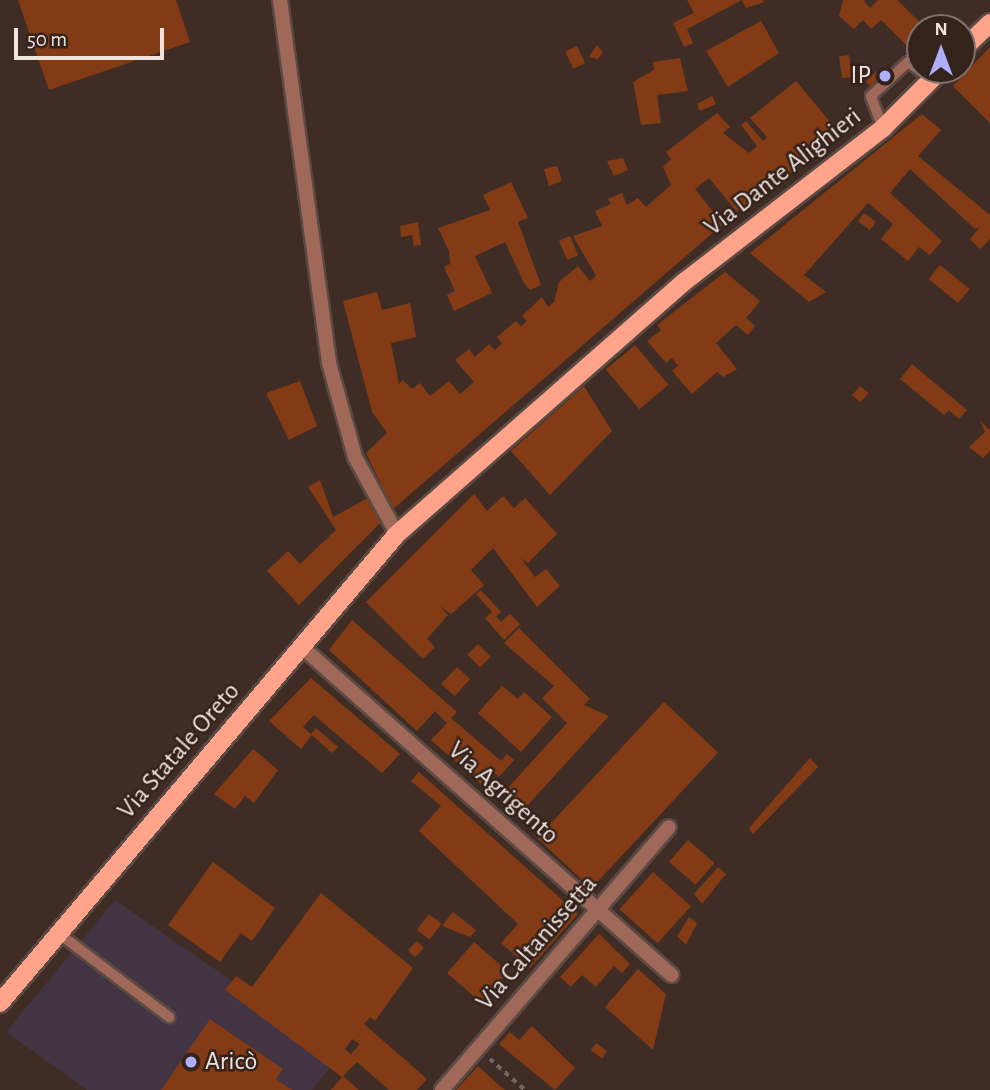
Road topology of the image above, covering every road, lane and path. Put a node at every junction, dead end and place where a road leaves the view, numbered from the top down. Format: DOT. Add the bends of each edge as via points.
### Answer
graph roads {
  1 [pos="280,0"];
  2 [pos="990,23"];
  3 [pos="976,36"];
  4 [pos="906,64"];
  5 [pos="927,84"];
  6 [pos="883,128"];
  7 [pos="397,534"];
  8 [pos="302,647"];
  9 [pos="669,827"];
  10 [pos="598,909"];
  11 [pos="57,931"];
  12 [pos="671,975"];
  13 [pos="0,1003"];
  14 [pos="169,1017"];
  15 [pos="478,1048"];
  16 [pos="442,1090"];
  17 [pos="525,1090"];
  1 -- 7 [label="street" via="326,351 355,457"];
  2 -- 3 [label="main road"];
  4 -- 6 [label="lane" via="871,96"];
  5 -- 6 [label="main road, Via Dante Alighieri"];
  6 -- 7 [label="main road, Via Dante Alighieri" via="684,282"];
  7 -- 8 [label="main road, Via Statale Oreto"];
  8 -- 10 [label="street, Via Agrigento"];
  8 -- 11 [label="main road, Via Statale Oreto"];
  9 -- 10 [label="street, Via Caltanissetta"];
  10 -- 12 [label="street, Via Agrigento"];
  10 -- 15 [label="street, Via Caltanissetta"];
  11 -- 13 [label="main road, Via Statale Oreto"];
  11 -- 14 [label="lane"];
  15 -- 16 [label="street, Via Caltanissetta"];
  15 -- 17 [label="path"];
}
